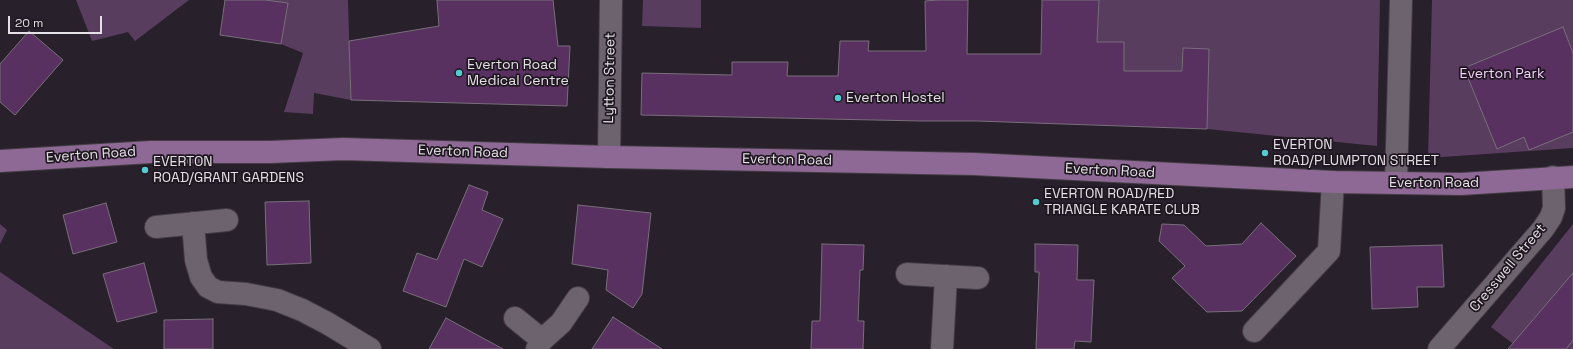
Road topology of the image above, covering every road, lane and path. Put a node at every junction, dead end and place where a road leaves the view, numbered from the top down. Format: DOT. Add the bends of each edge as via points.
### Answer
graph roads {
  1 [pos="610,0"];
  2 [pos="1401,0"];
  3 [pos="609,156"];
  4 [pos="0,161"];
  5 [pos="1563,177"];
  6 [pos="1333,182"];
  7 [pos="1396,183"];
  8 [pos="227,220"];
  9 [pos="193,223"];
  10 [pos="156,227"];
  11 [pos="907,274"];
  12 [pos="946,276"];
  13 [pos="978,278"];
  14 [pos="578,298"];
  15 [pos="515,318"];
  16 [pos="1254,331"];
  17 [pos="539,344"];
  18 [pos="370,349"];
  19 [pos="942,349"];
  20 [pos="1439,349"];
  1 -- 3 [label="street, Lytton Street"];
  2 -- 7 [label="street"];
  3 -- 4 [label="main road, Everton Road" via="343,149 151,152"];
  3 -- 6 [label="main road, Everton Road" via="974,164"];
  5 -- 7 [label="main road, Everton Road" via="1461,184"];
  5 -- 20 [label="street, Cresswell Street" via="1551,217 1543,229"];
  6 -- 7 [label="main road, Everton Road"];
  6 -- 16 [label="street" via="1329,252"];
  8 -- 9 [label="street"];
  9 -- 10 [label="street"];
  9 -- 18 [label="street" via="196,260 201,277 208,286 218,292 277,300 327,323"];
  11 -- 12 [label="street"];
  12 -- 13 [label="street"];
  12 -- 19 [label="street"];
  14 -- 17 [label="street" via="561,323"];
  15 -- 17 [label="street"];
}
